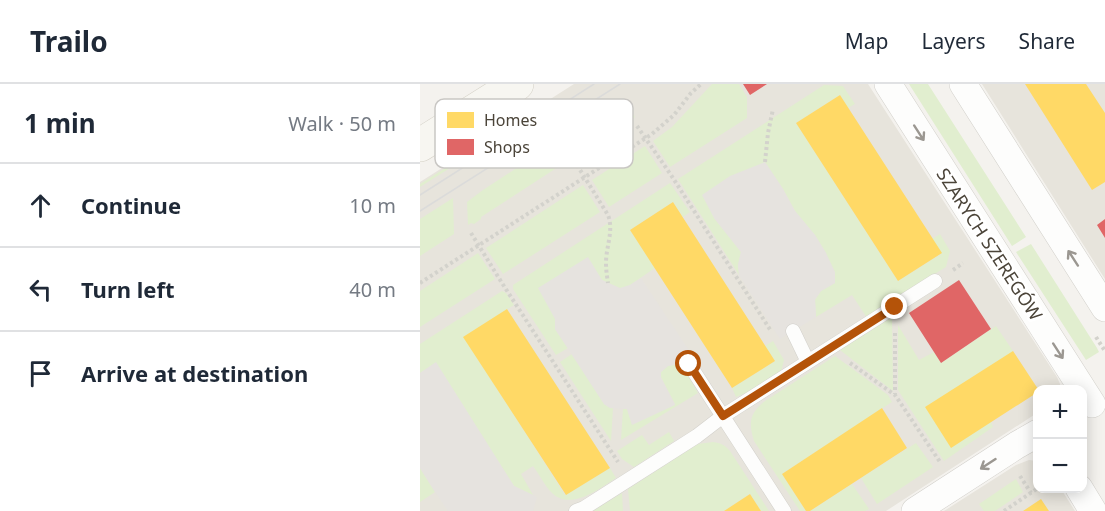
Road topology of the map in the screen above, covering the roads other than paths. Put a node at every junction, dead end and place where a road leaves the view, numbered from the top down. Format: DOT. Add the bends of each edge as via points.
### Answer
graph roads {
  1 [pos="517,84"];
  2 [pos="888,84"];
  3 [pos="963,84"];
  4 [pos="493,99"];
  5 [pos="435,136"];
  6 [pos="420,145"];
  7 [pos="934,281"];
  8 [pos="1105,308"];
  9 [pos="793,331"];
  10 [pos="808,362"];
  11 [pos="689,364"];
  12 [pos="1093,403"];
  13 [pos="723,416"];
  14 [pos="1033,437"];
  15 [pos="1082,493"];
  16 [pos="576,511"];
  17 [pos="784,511"];
  18 [pos="915,511"];
  19 [pos="1093,511"];
  1 -- 4 [label="main road"];
  2 -- 12 [label="street, SZARYCH SZEREGÓW, one-way"];
  8 -- 3 [label="street, one-way"];
  5 -- 6 [label="main road"];
  7 -- 10 [label="lane"];
  9 -- 10 [label="lane"];
  10 -- 13 [label="lane"];
  11 -- 13 [label="lane"];
  13 -- 16 [label="lane"];
  13 -- 17 [label="lane"];
  14 -- 18 [label="street, one-way"];
  15 -- 19 [label="street"];
}
